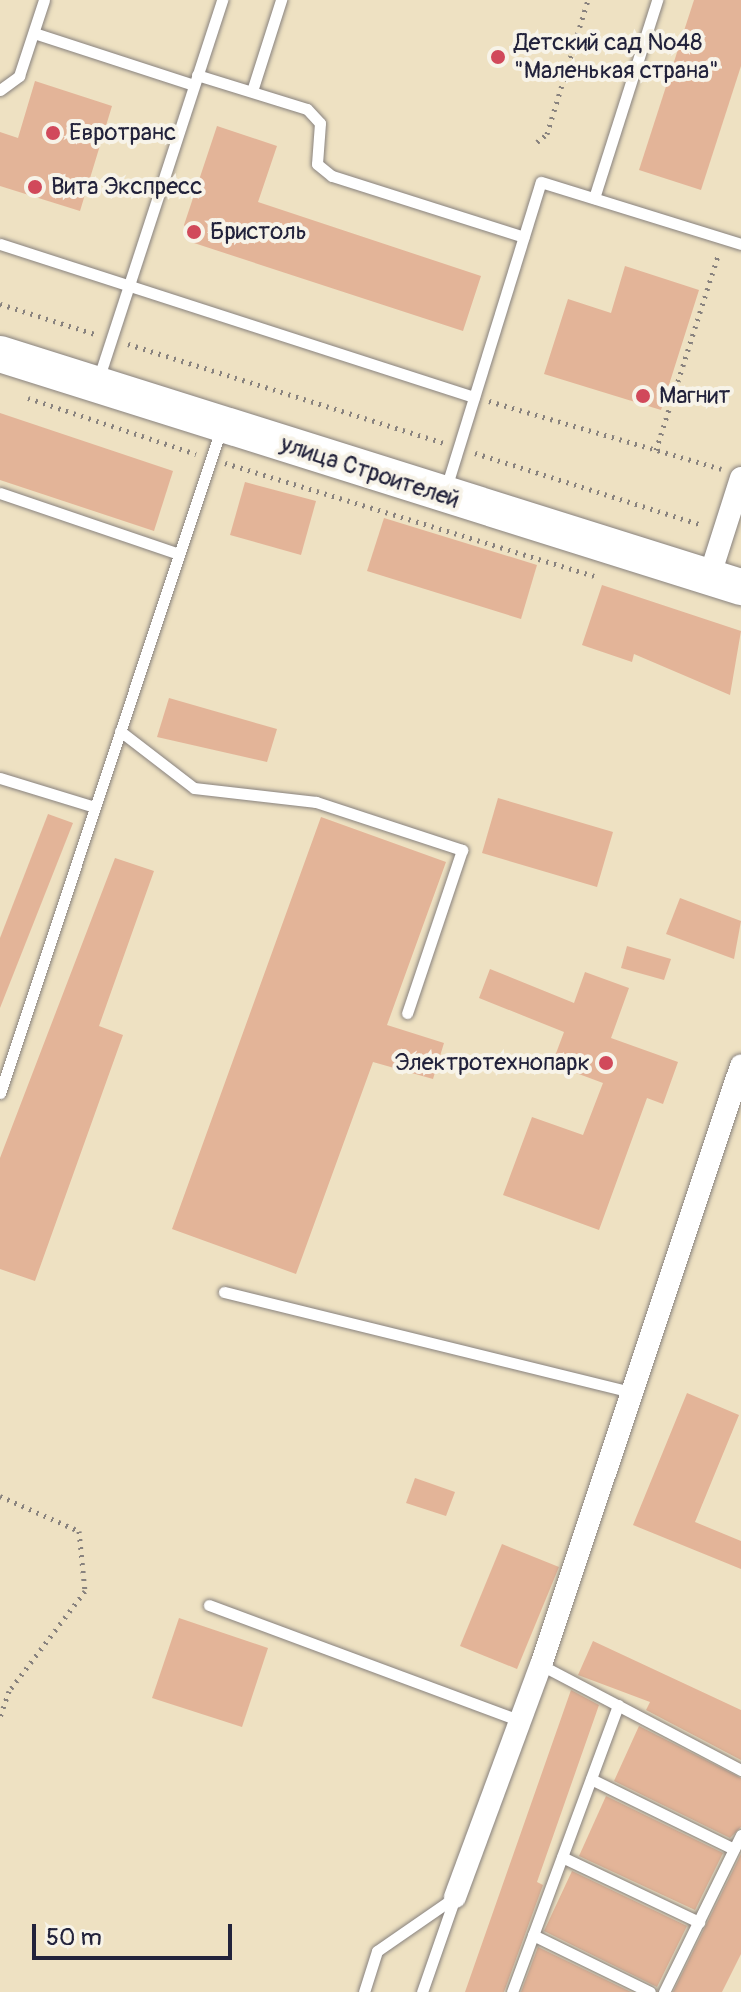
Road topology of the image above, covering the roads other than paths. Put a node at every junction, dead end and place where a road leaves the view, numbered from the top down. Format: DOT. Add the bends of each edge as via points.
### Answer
graph roads {
  1 [pos="44,0"];
  2 [pos="222,0"];
  3 [pos="281,0"];
  4 [pos="657,0"];
  5 [pos="34,33"];
  6 [pos="196,80"];
  7 [pos="0,90"];
  8 [pos="252,91"];
  9 [pos="594,198"];
  10 [pos="524,237"];
  11 [pos="0,244"];
  12 [pos="741,244"];
  13 [pos="128,288"];
  14 [pos="0,354"];
  15 [pos="96,385"];
  16 [pos="474,397"];
  17 [pos="223,424"];
  18 [pos="734,474"];
  19 [pos="0,493"];
  20 [pos="443,496"];
  21 [pos="179,554"];
  22 [pos="725,582"];
  23 [pos="120,731"];
  24 [pos="0,778"];
  25 [pos="95,807"];
  26 [pos="407,1013"];
  27 [pos="741,1066"];
  28 [pos="0,1093"];
  29 [pos="224,1292"];
  30 [pos="632,1392"];
  31 [pos="209,1605"];
  32 [pos="541,1665"];
  33 [pos="618,1705"];
  34 [pos="521,1721"];
  35 [pos="741,1770"];
  36 [pos="591,1779"];
  37 [pos="741,1835"];
  38 [pos="734,1849"];
  39 [pos="562,1857"];
  40 [pos="455,1897"];
  41 [pos="699,1922"];
  42 [pos="533,1935"];
  43 [pos="364,1992"];
  44 [pos="422,1992"];
  45 [pos="512,1992"];
  46 [pos="650,1992"];
  47 [pos="664,1992"];
  1 -- 5 [label="lane"];
  2 -- 6 [label="lane"];
  3 -- 8 [label="lane"];
  4 -- 9 [label="lane"];
  5 -- 6 [label="lane"];
  5 -- 7 [label="lane" via="19,76"];
  6 -- 8 [label="lane"];
  6 -- 13 [label="lane"];
  8 -- 10 [label="lane" via="315,116 317,164 332,176"];
  9 -- 10 [label="lane" via="541,182"];
  9 -- 12 [label="lane"];
  10 -- 16 [label="lane"];
  11 -- 13 [label="lane"];
  13 -- 15 [label="lane"];
  13 -- 16 [label="lane"];
  14 -- 15 [label="main road, улица Строителей"];
  15 -- 17 [label="main road, улица Строителей"];
  16 -- 20 [label="lane"];
  17 -- 20 [label="main road, улица Строителей"];
  17 -- 21 [label="lane"];
  18 -- 22 [label="street" via="723,532"];
  19 -- 21 [label="lane"];
  20 -- 22 [label="main road, улица Строителей"];
  21 -- 23 [label="lane"];
  23 -- 25 [label="lane"];
  23 -- 26 [label="lane" via="194,788 316,802 462,850"];
  24 -- 25 [label="lane"];
  25 -- 28 [label="lane"];
  27 -- 30 [label="street"];
  29 -- 30 [label="lane"];
  30 -- 32 [label="street"];
  31 -- 34 [label="lane"];
  32 -- 33 [label="lane"];
  32 -- 34 [label="street"];
  33 -- 35 [label="lane"];
  33 -- 36 [label="lane"];
  34 -- 40 [label="street"];
  36 -- 38 [label="lane"];
  36 -- 39 [label="lane"];
  37 -- 38 [label="lane"];
  38 -- 41 [label="lane"];
  39 -- 41 [label="lane"];
  39 -- 42 [label="lane"];
  40 -- 43 [label="lane" via="377,1951"];
  40 -- 44 [label="lane"];
  41 -- 47 [label="lane"];
  42 -- 45 [label="lane"];
  42 -- 46 [label="lane"];
}
